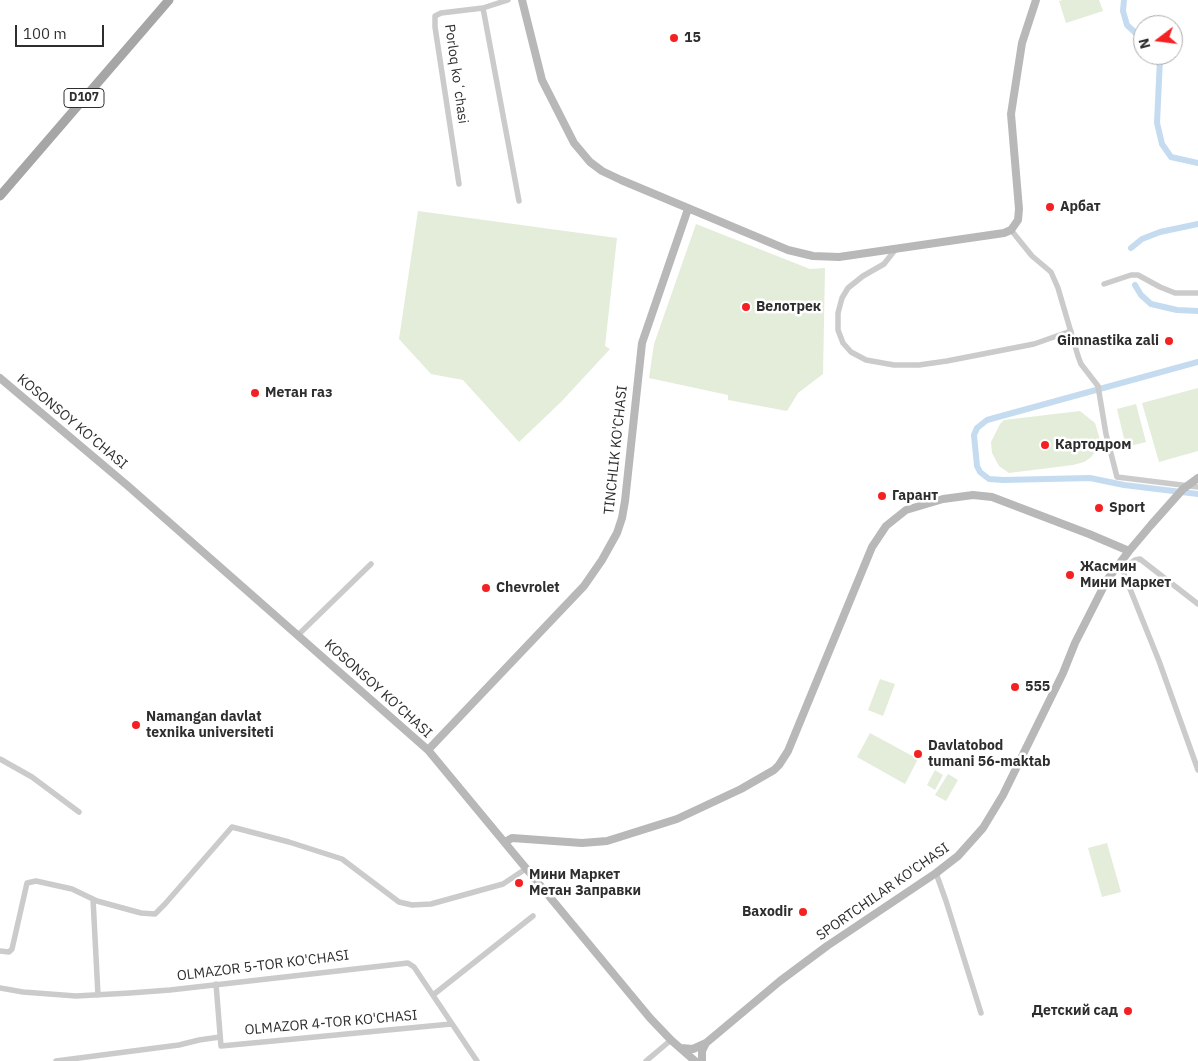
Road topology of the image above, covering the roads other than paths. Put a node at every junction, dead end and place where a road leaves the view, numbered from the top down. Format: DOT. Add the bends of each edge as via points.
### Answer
graph roads {
  1 [pos="169,0"];
  2 [pos="508,0"];
  3 [pos="522,0"];
  4 [pos="1036,0"];
  5 [pos="483,8"];
  6 [pos="459,184"];
  7 [pos="0,196"];
  8 [pos="519,201"];
  9 [pos="688,209"];
  10 [pos="1011,230"];
  11 [pos="895,250"];
  12 [pos="1104,284"];
  13 [pos="1198,293"];
  14 [pos="1071,331"];
  15 [pos="0,378"];
  16 [pos="1198,478"];
  17 [pos="1185,487"];
  18 [pos="1198,487"];
  19 [pos="1129,551"];
  20 [pos="371,564"];
  21 [pos="1121,566"];
  22 [pos="1198,604"];
  23 [pos="298,635"];
  24 [pos="428,750"];
  25 [pos="0,759"];
  26 [pos="1198,770"];
  27 [pos="79,812"];
  28 [pos="505,842"];
  29 [pos="527,868"];
  30 [pos="936,873"];
  31 [pos="93,899"];
  32 [pos="533,916"];
  33 [pos="0,951"];
  34 [pos="216,984"];
  35 [pos="0,988"];
  36 [pos="98,995"];
  37 [pos="433,995"];
  38 [pos="981,1013"];
  39 [pos="451,1024"];
  40 [pos="220,1037"];
  41 [pos="671,1040"];
  42 [pos="706,1043"];
  43 [pos="681,1048"];
  44 [pos="56,1061"];
  45 [pos="477,1061"];
  46 [pos="646,1061"];
  47 [pos="695,1061"];
  48 [pos="702,1061"];
  1 -- 7 [label="main road, D107"];
  2 -- 5 [label="street, Porloq koʻchasi"];
  3 -- 9 [label="street" via="542,80 579,151 607,173"];
  4 -- 10 [label="street" via="1022,42 1011,114 1019,209 1018,220"];
  5 -- 6 [label="street, Porloq koʻchasi" via="436,16"];
  5 -- 8 [label="street"];
  9 -- 11 [label="street" via="788,250 814,256 839,257"];
  9 -- 24 [label="street, TINCHLIK KO'CHASI" via="642,343 625,501 617,533 584,586"];
  10 -- 11 [label="street"];
  10 -- 14 [label="street" via="1050,272"];
  11 -- 14 [label="street" via="884,264 848,288 838,313 838,330 843,343 866,360 919,365 1034,344"];
  12 -- 13 [label="street" via="1138,275 1175,292"];
  14 -- 17 [label="street" via="1081,364 1097,382 1117,477"];
  15 -- 23 [label="street, KOSONSOY KO’CHASI"];
  16 -- 17 [label="street, SPORTCHILAR KO'CHASI"];
  17 -- 18 [label="street"];
  17 -- 19 [label="street, SPORTCHILAR KO'CHASI"];
  19 -- 21 [label="street, SPORTCHILAR KO'CHASI"];
  19 -- 28 [label="street" via="992,497 957,497 906,510 886,526 872,547 788,751 774,770 677,819 607,841 512,838"];
  20 -- 23 [label="street"];
  21 -- 22 [label="street" via="1140,559"];
  21 -- 26 [label="street"];
  21 -- 30 [label="street, SPORTCHILAR KO'CHASI" via="1107,580 1075,642 1038,730 1003,795 983,828 958,856"];
  23 -- 24 [label="street, KOSONSOY KO’CHASI"];
  24 -- 28 [label="street, KOSONSOY KO’CHASI"];
  25 -- 27 [label="street" via="32,777"];
  28 -- 29 [label="street, KOSONSOY KO’CHASI"];
  29 -- 31 [label="street" via="503,884 431,904 412,905 400,902 342,859 232,827 154,914"];
  29 -- 41 [label="street, KOSONSOY KO’CHASI"];
  30 -- 38 [label="street"];
  30 -- 42 [label="street, SPORTCHILAR KO'CHASI" via="827,946"];
  31 -- 33 [label="street" via="72,889 27,882 12,949"];
  31 -- 36 [label="street"];
  32 -- 37 [label="street"];
  34 -- 36 [label="street, OLMAZOR 5-TOR KO'CHASI"];
  34 -- 37 [label="street, OLMAZOR 5-TOR KO'CHASI" via="408,963"];
  34 -- 40 [label="street"];
  35 -- 36 [label="street, OLMAZOR 5-TOR KO'CHASI" via="32,993"];
  37 -- 39 [label="street, OLMAZOR 5-TOR KO'CHASI"];
  39 -- 40 [label="street, OLMAZOR 4-TOR KO'CHASI" via="221,1046"];
  39 -- 45 [label="street, OLMAZOR 5-TOR KO'CHASI"];
  40 -- 44 [label="street"];
  41 -- 43 [label="street, KOSONSOY KO’CHASI"];
  41 -- 46 [label="street"];
  42 -- 43 [label="street" via="693,1049"];
  42 -- 48 [label="street"];
  43 -- 47 [label="street, KOSONSOY KO’CHASI"];
}
